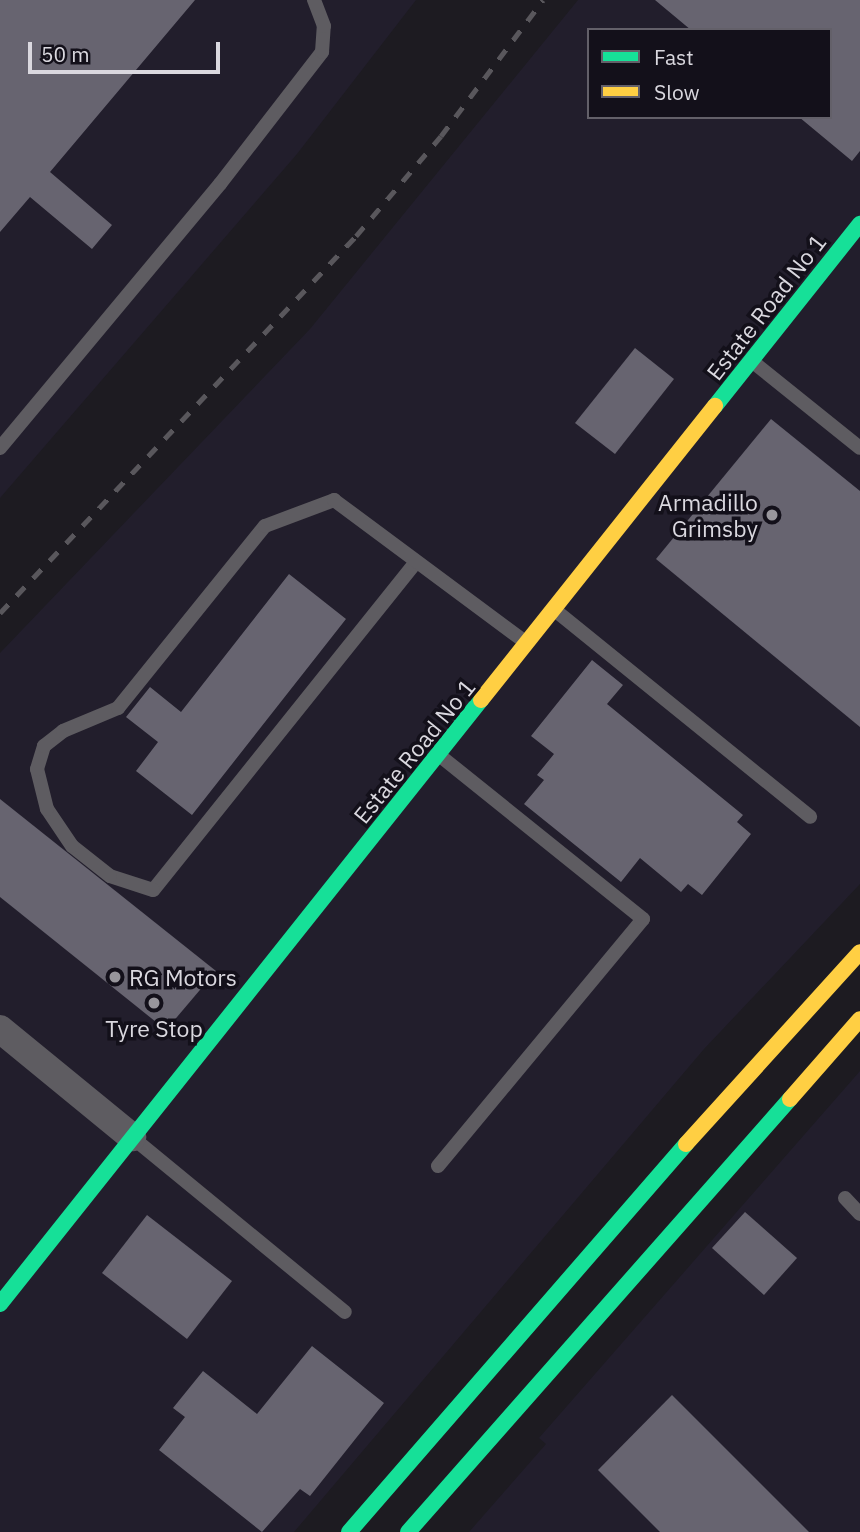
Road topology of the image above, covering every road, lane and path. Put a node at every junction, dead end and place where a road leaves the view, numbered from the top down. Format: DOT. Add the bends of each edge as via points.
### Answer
graph roads {
  1 [pos="314,0"];
  2 [pos="859,228"];
  3 [pos="751,361"];
  4 [pos="0,448"];
  5 [pos="860,448"];
  6 [pos="416,562"];
  7 [pos="556,611"];
  8 [pos="529,644"];
  9 [pos="439,755"];
  10 [pos="810,817"];
  11 [pos="860,952"];
  12 [pos="860,1019"];
  13 [pos="0,1028"];
  14 [pos="132,1137"];
  15 [pos="438,1166"];
  16 [pos="845,1198"];
  17 [pos="860,1214"];
  18 [pos="0,1304"];
  19 [pos="345,1312"];
  20 [pos="349,1532"];
  21 [pos="408,1532"];
  1 -- 4 [label="lane" via="324,26 322,52 220,184"];
  2 -- 3 [label="main road, Estate Road No 1"];
  3 -- 5 [label="lane"];
  3 -- 7 [label="main road, Estate Road No 1"];
  6 -- 6 [label="lane" via="334,500 265,526 118,708 63,731 44,746 37,769 45,799 72,846 110,876 153,890"];
  6 -- 8 [label="lane"];
  7 -- 8 [label="main road, Estate Road No 1"];
  7 -- 10 [label="lane"];
  8 -- 9 [label="main road, Estate Road No 1"];
  9 -- 14 [label="main road, Estate Road No 1"];
  9 -- 15 [label="lane" via="643,919"];
  11 -- 20 [label="main road" via="625,1212"];
  12 -- 21 [label="main road"];
  13 -- 14 [label="street"];
  14 -- 18 [label="main road, Estate Road No 1"];
  14 -- 19 [label="lane"];
  16 -- 17 [label="lane"];
}
